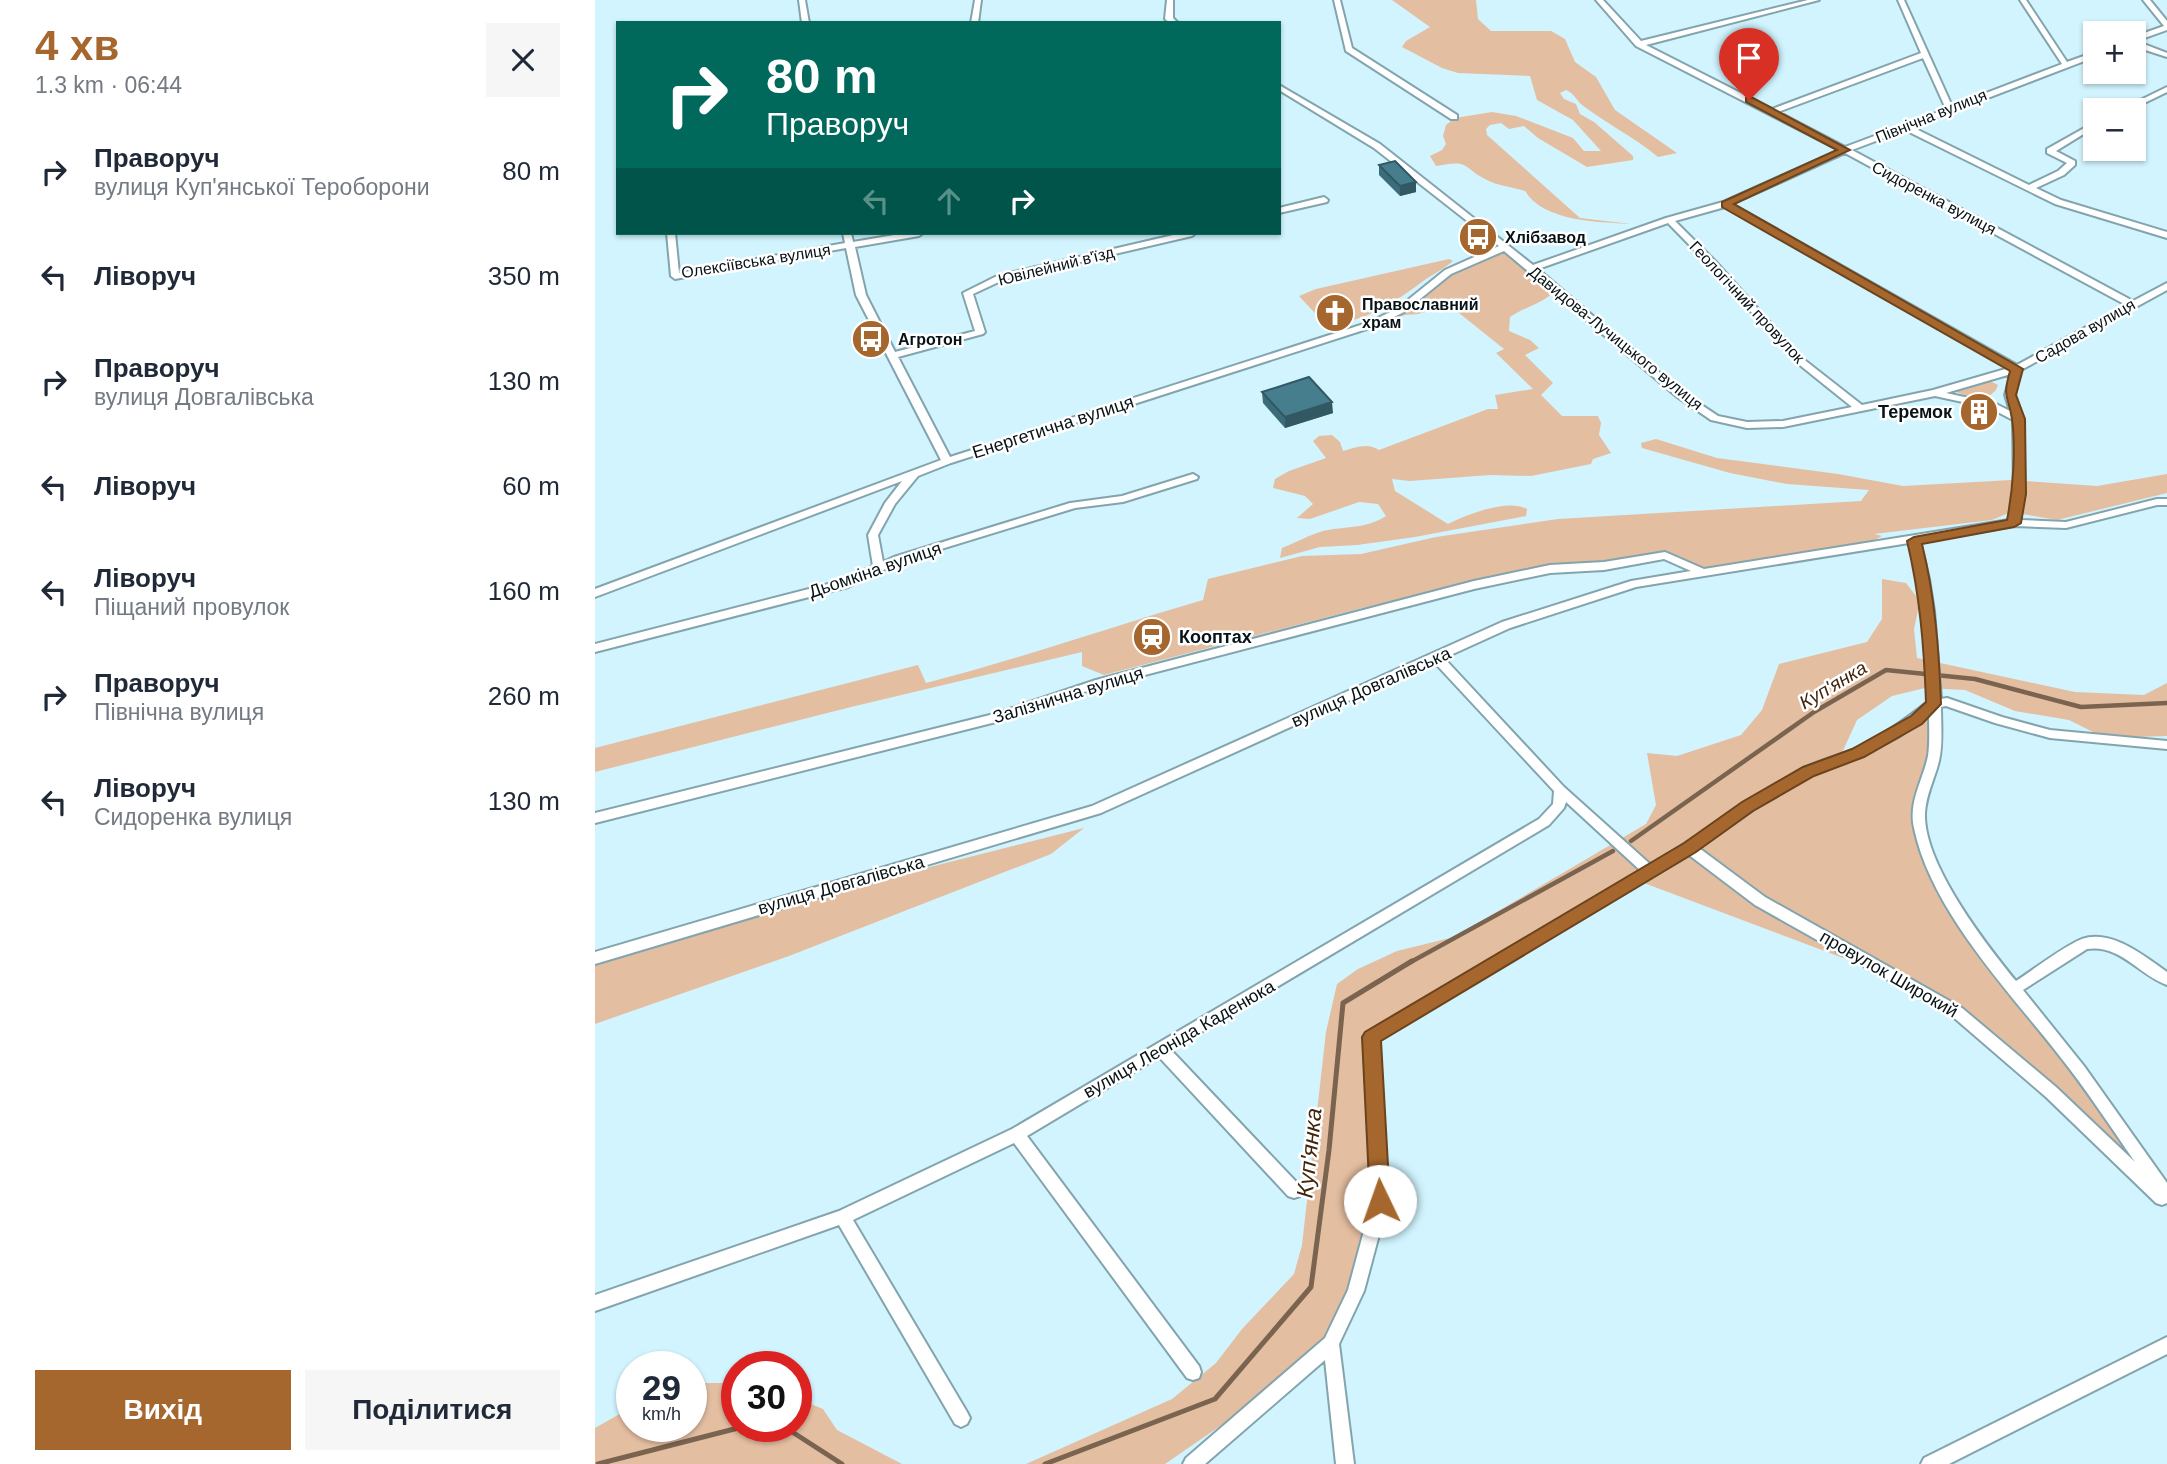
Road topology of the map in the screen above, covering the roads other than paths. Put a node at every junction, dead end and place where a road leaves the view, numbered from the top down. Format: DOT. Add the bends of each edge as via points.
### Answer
graph roads {
  1 [pos="801,0"];
  2 [pos="978,0"];
  3 [pos="1170,0"];
  4 [pos="1337,0"];
  5 [pos="1599,0"];
  6 [pos="1816,0"];
  7 [pos="1901,0"];
  8 [pos="2023,0"];
  9 [pos="2146,0"];
  10 [pos="806,21"];
  11 [pos="974,21"];
  12 [pos="1172,21"];
  13 [pos="2167,26"];
  14 [pos="2146,35"];
  15 [pos="1639,44"];
  16 [pos="2146,46"];
  17 [pos="1926,54"];
  18 [pos="2167,55"];
  19 [pos="2083,58"];
  20 [pos="2065,64"];
  21 [pos="1281,88"];
  22 [pos="2167,89"];
  23 [pos="2146,99"];
  24 [pos="1949,108"];
  25 [pos="1771,111"];
  26 [pos="1454,117"];
  27 [pos="1904,126"];
  28 [pos="2083,131"];
  29 [pos="1845,150"];
  30 [pos="2031,187"];
  31 [pos="1324,200"];
  32 [pos="1726,204"];
  33 [pos="1281,211"];
  34 [pos="1668,220"];
  35 [pos="671,235"];
  36 [pos="847,235"];
  37 [pos="909,235"];
  38 [pos="1183,235"];
  39 [pos="2167,235"];
  40 [pos="849,247"];
  41 [pos="1503,248"];
  42 [pos="1532,268"];
  43 [pos="2167,286"];
  44 [pos="2132,303"];
  45 [pos="893,355"];
  46 [pos="2017,369"];
  47 [pos="1935,393"];
  48 [pos="1861,409"];
  49 [pos="1715,418"];
  50 [pos="2018,419"];
  51 [pos="947,461"];
  52 [pos="914,473"];
  53 [pos="1193,477"];
  54 [pos="2167,502"];
  55 [pos="2014,523"];
  56 [pos="1914,541"];
  57 [pos="878,566"];
  58 [pos="1703,573"];
  59 [pos="595,593"];
  60 [pos="595,648"];
  61 [pos="1437,658"];
  62 [pos="1933,704"];
  63 [pos="2167,745"];
  64 [pos="1560,790"];
  65 [pos="595,818"];
  66 [pos="1690,848"];
  67 [pos="1650,871"];
  68 [pos="595,958"];
  69 [pos="2167,979"];
  70 [pos="2016,988"];
  71 [pos="1161,1050"];
  72 [pos="1017,1134"];
  73 [pos="1294,1191"];
  74 [pos="2167,1196"];
  75 [pos="2167,1203"];
  76 [pos="843,1217"];
  77 [pos="595,1303"];
  78 [pos="1331,1344"];
  79 [pos="2167,1345"];
  80 [pos="1193,1372"];
  81 [pos="961,1418"];
  82 [pos="1192,1464"];
  83 [pos="1345,1464"];
  84 [pos="1930,1464"];
  1 -- 10 [label="street"];
  2 -- 11 [label="street"];
  3 -- 12 [label="street"];
  4 -- 26 [label="street" via="1349,49"];
  5 -- 15 [label="street, Сидоренка вулиця"];
  6 -- 15 [label="street"];
  7 -- 17 [label="street"];
  8 -- 20 [label="street"];
  9 -- 13 [label="street"];
  13 -- 14 [label="street"];
  15 -- 25 [label="street, Сидоренка вулиця"];
  16 -- 18 [label="street"];
  17 -- 24 [label="street"];
  17 -- 25 [label="street"];
  19 -- 20 [label="street, Північна вулиця"];
  20 -- 24 [label="street, Північна вулиця"];
  21 -- 41 [label="street, Давидова-Лучицького вулиця" via="1377,146"];
  22 -- 23 [label="street"];
  24 -- 27 [label="street, Північна вулиця"];
  25 -- 29 [label="street, Сидоренка вулиця"];
  27 -- 29 [label="street, Північна вулиця"];
  27 -- 30 [label="street"];
  28 -- 30 [label="street" via="2050,151 2071,163"];
  29 -- 32 [label="street, Північна вулиця"];
  29 -- 44 [label="street, Сидоренка вулиця"];
  30 -- 39 [label="street" via="2058,202"];
  31 -- 33 [label="street"];
  32 -- 34 [label="street, Північна вулиця"];
  32 -- 46 [label="street"];
  34 -- 42 [label="street, Північна вулиця"];
  34 -- 48 [label="street, Геологічний провулок" via="1799,360"];
  35 -- 40 [label="street, Олексіївська вулиця" via="675,276"];
  36 -- 40 [label="street"];
  37 -- 40 [label="street, Олексіївська вулиця"];
  38 -- 45 [label="street, Ювілейний в'їзд" via="1000,278 968,293 980,332"];
  40 -- 45 [label="street" via="861,295"];
  41 -- 42 [label="street, Давидова-Лучицького вулиця"];
  41 -- 51 [label="street, Енергетична вулиця" via="1448,272 1401,310 1373,324"];
  42 -- 49 [label="street, Давидова-Лучицького вулиця" via="1679,394"];
  43 -- 44 [label="street, Садова вулиця"];
  44 -- 46 [label="street, Садова вулиця"];
  45 -- 51 [label="street"];
  46 -- 47 [label="street, Садова вулиця"];
  46 -- 50 [label="street" via="2010,395"];
  47 -- 48 [label="street, Садова вулиця"];
  47 -- 50 [label="street" via="1983,402"];
  48 -- 49 [label="street, Садова вулиця" via="1783,424 1747,425"];
  50 -- 55 [label="street" via="2019,494"];
  51 -- 52 [label="street, Енергетична вулиця"];
  52 -- 57 [label="street" via="873,535"];
  52 -- 59 [label="street, Енергетична вулиця"];
  53 -- 57 [label="street, Дьомкіна вулиця" via="1123,499 1074,505"];
  54 -- 55 [label="street, вулиця Довгалівська" via="2066,525"];
  55 -- 56 [label="street, вулиця Довгалівська"];
  56 -- 58 [label="street, вулиця Довгалівська"];
  56 -- 62 [label="street" via="1926,589"];
  57 -- 60 [label="street, Дьомкіна вулиця" via="844,584"];
  58 -- 61 [label="street, вулиця Довгалівська" via="1635,584 1506,625"];
  58 -- 65 [label="street, Залізнична вулиця" via="1665,555 1604,566 1550,569 1474,585 1096,684 996,718"];
  61 -- 64 [label="street"];
  61 -- 68 [label="street, вулиця Довгалівська" via="1096,810"];
  62 -- 63 [label="street" via="1947,702 2050,734"];
  62 -- 66 [label="street" via="1896,733 1809,771"];
  62 -- 70 [label="street" via="1934,758 1921,792 1920,825 1929,856 1967,926"];
  64 -- 67 [label="street"];
  64 -- 71 [label="street, вулиця Леоніда Каденюка" via="1559,805 1544,822"];
  66 -- 67 [label="street"];
  66 -- 75 [label="street, провулок Широкий" via="1761,901 1958,1012 2051,1092"];
  67 -- 78 [label="street" via="1372,1037 1380,1201 1356,1291"];
  69 -- 70 [label="street" via="2101,941 2084,944"];
  70 -- 74 [label="street"];
  71 -- 72 [label="street, вулиця Леоніда Каденюка"];
  71 -- 73 [label="street"];
  72 -- 76 [label="street, вулиця Леоніда Каденюка"];
  72 -- 80 [label="street"];
  76 -- 77 [label="street, вулиця Леоніда Каденюка"];
  76 -- 81 [label="street"];
  78 -- 82 [label="street"];
  78 -- 83 [label="street"];
  79 -- 84 [label="street"];
}
